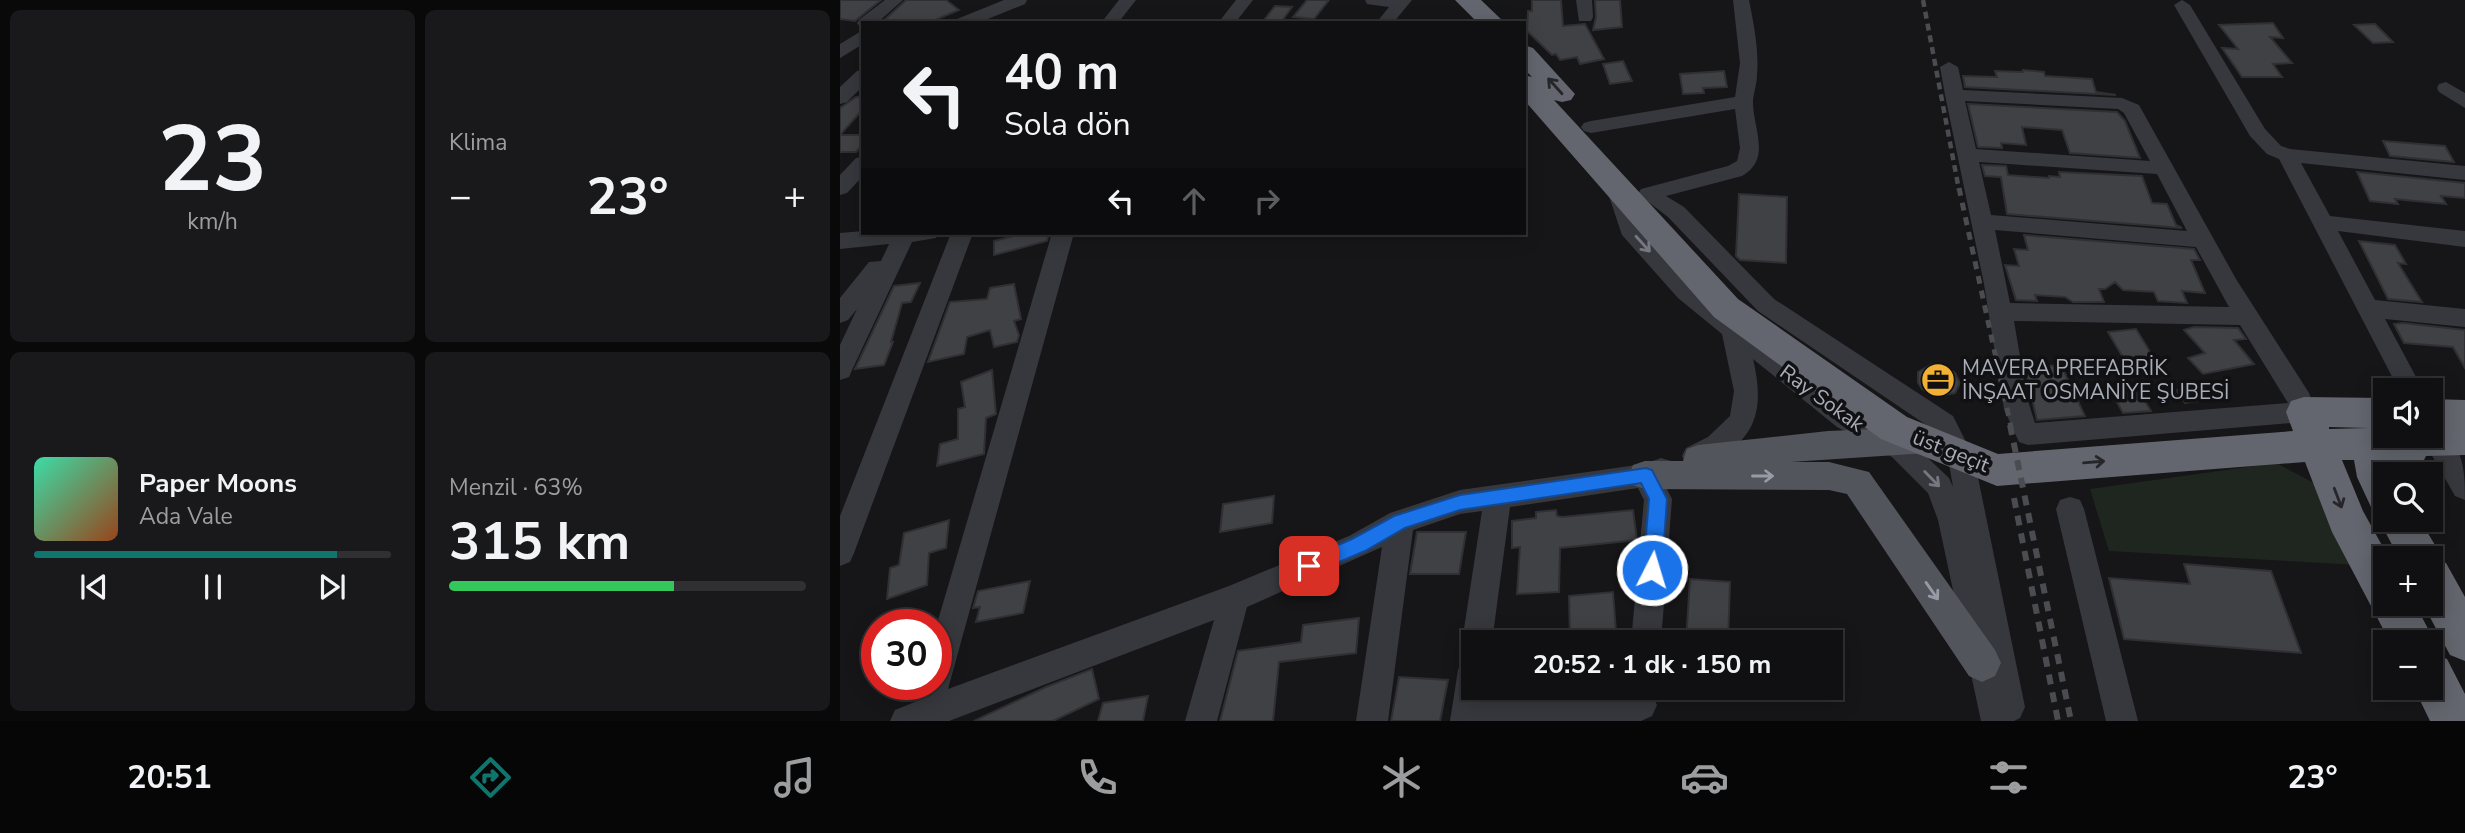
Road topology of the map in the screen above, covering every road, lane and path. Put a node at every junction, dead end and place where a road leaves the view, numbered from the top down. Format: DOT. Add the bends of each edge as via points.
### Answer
graph roads {
  1 [pos="895,0"];
  2 [pos="908,0"];
  3 [pos="1019,0"];
  4 [pos="1128,0"];
  5 [pos="1245,0"];
  6 [pos="1373,0"];
  7 [pos="1741,0"];
  8 [pos="1402,1"];
  9 [pos="2182,5"];
  10 [pos="1460,10"];
  11 [pos="868,21"];
  12 [pos="882,21"];
  13 [pos="968,21"];
  14 [pos="1111,21"];
  15 [pos="1228,21"];
  16 [pos="1386,21"];
  17 [pos="1488,21"];
  18 [pos="861,26"];
  19 [pos="861,37"];
  20 [pos="840,43"];
  21 [pos="840,53"];
  22 [pos="1526,55"];
  23 [pos="861,58"];
  24 [pos="840,61"];
  25 [pos="1949,67"];
  26 [pos="861,77"];
  27 [pos="1526,85"];
  28 [pos="2465,86"];
  29 [pos="1954,95"];
  30 [pos="840,98"];
  31 [pos="1743,101"];
  32 [pos="2465,102"];
  33 [pos="1591,127"];
  34 [pos="1966,155"];
  35 [pos="2287,155"];
  36 [pos="861,165"];
  37 [pos="2164,168"];
  38 [pos="2465,173"];
  39 [pos="840,188"];
  40 [pos="1631,188"];
  41 [pos="1982,222"];
  42 [pos="2321,222"];
  43 [pos="895,235"];
  44 [pos="903,235"];
  45 [pos="904,235"];
  46 [pos="961,235"];
  47 [pos="1062,235"];
  48 [pos="2465,239"];
  49 [pos="2203,240"];
  50 [pos="840,241"];
  51 [pos="2366,308"];
  52 [pos="2001,312"];
  53 [pos="840,314"];
  54 [pos="2246,316"];
  55 [pos="2465,318"];
  56 [pos="1734,333"];
  57 [pos="840,370"];
  58 [pos="2404,378"];
  59 [pos="2304,412"];
  60 [pos="2373,413"];
  61 [pos="2465,415"];
  62 [pos="2373,424"];
  63 [pos="2449,431"];
  64 [pos="1952,439"];
  65 [pos="1887,442"];
  66 [pos="1683,461"];
  67 [pos="2374,462"];
  68 [pos="1646,475"];
  69 [pos="2465,488"];
  70 [pos="1498,495"];
  71 [pos="2070,509"];
  72 [pos="1400,522"];
  73 [pos="840,554"];
  74 [pos="2373,569"];
  75 [pos="1235,598"];
  76 [pos="2443,599"];
  77 [pos="952,611"];
  78 [pos="1479,630"];
  79 [pos="1647,630"];
  80 [pos="2465,640"];
  81 [pos="1982,663"];
  82 [pos="952,691"];
  83 [pos="2443,699"];
  84 [pos="1641,705"];
  85 [pos="1467,717"];
  86 [pos="1201,721"];
  87 [pos="1372,721"];
  88 [pos="1997,721"];
  89 [pos="2012,721"];
  90 [pos="2122,721"];
  91 [pos="2454,721"];
  1 -- 11 [label="street"];
  2 -- 12 [label="street"];
  3 -- 13 [label="street"];
  4 -- 14 [label="street"];
  5 -- 15 [label="street"];
  6 -- 8 [label="street"];
  7 -- 31 [label="street" via="1748,55"];
  8 -- 16 [label="street"];
  9 -- 35 [label="street" via="2257,132 2274,150"];
  10 -- 17 [label="highway"];
  18 -- 20 [label="street"];
  19 -- 21 [label="street"];
  33 -- 22 [label="highway, one-way"];
  23 -- 24 [label="street"];
  25 -- 29 [label="street"];
  26 -- 30 [label="street"];
  27 -- 40 [label="highway"];
  28 -- 32 [label="street" via="2446,88"];
  29 -- 34 [label="street"];
  29 -- 37 [label="street" via="2122,104 2132,109"];
  31 -- 33 [label="street"];
  31 -- 40 [label="street" via="1750,158 1746,164 1735,172"];
  33 -- 40 [label="highway"];
  34 -- 37 [label="street"];
  34 -- 41 [label="street"];
  35 -- 38 [label="street"];
  35 -- 42 [label="street"];
  36 -- 39 [label="street"];
  37 -- 49 [label="street"];
  40 -- 56 [label="street, Ray Sokak, one-way" via="1630,230 1686,292"];
  40 -- 62 [label="highway" via="1745,298 1910,421 1991,447 2221,428"];
  40 -- 63 [label="highway, üst geçit, one-way" via="1726,308 1894,428 1997,470"];
  40 -- 64 [label="street" via="1676,212 1766,305 1944,424"];
  41 -- 49 [label="street"];
  41 -- 52 [label="street"];
  42 -- 48 [label="street"];
  42 -- 51 [label="street"];
  43 -- 50 [label="street"];
  44 -- 53 [label="street"];
  45 -- 57 [label="street"];
  46 -- 73 [label="street"];
  47 -- 77 [label="street"];
  49 -- 54 [label="street"];
  51 -- 55 [label="street"];
  51 -- 58 [label="street"];
  52 -- 54 [label="street"];
  52 -- 59 [label="street" via="2013,389 2028,434"];
  54 -- 59 [label="street"];
  56 -- 65 [label="street, Ray Sokak" via="1846,420"];
  56 -- 66 [label="street" via="1748,407 1738,429 1719,446"];
  59 -- 60 [label="highway"];
  59 -- 74 [label="highway, one-way" via="2346,519"];
  61 -- 63 [label="highway"];
  63 -- 67 [label="highway" via="2373,458"];
  63 -- 69 [label="street"];
  64 -- 65 [label="main road"];
  64 -- 89 [label="street" via="1961,458"];
  65 -- 66 [label="main road"];
  65 -- 81 [label="street, Ray Sokak, one-way" via="1939,486 1952,520"];
  66 -- 68 [label="street"];
  68 -- 70 [label="street"];
  68 -- 79 [label="street" via="1658,499"];
  68 -- 81 [label="main road, one-way" via="1829,476 1857,482"];
  70 -- 72 [label="street"];
  70 -- 78 [label="street"];
  71 -- 90 [label="street"];
  72 -- 75 [label="street" via="1359,545"];
  72 -- 87 [label="street"];
  75 -- 82 [label="street"];
  75 -- 86 [label="street"];
  76 -- 80 [label="highway"];
  81 -- 88 [label="street, Ray Sokak"];
  83 -- 91 [label="highway"];
  84 -- 85 [label="street"];
}
